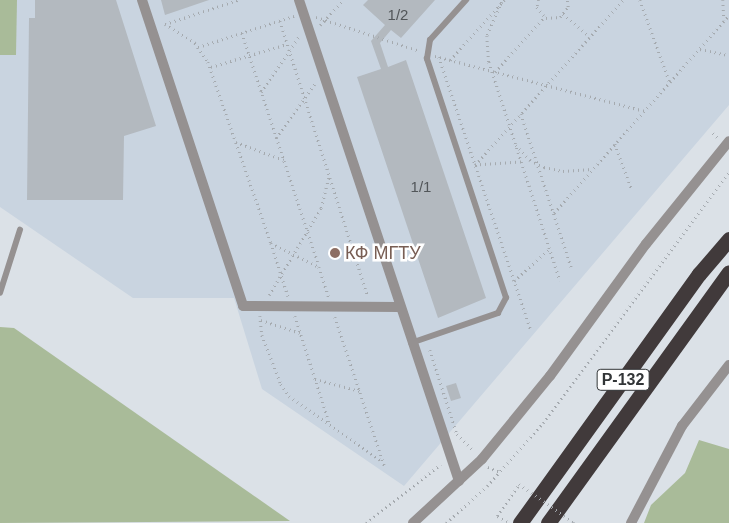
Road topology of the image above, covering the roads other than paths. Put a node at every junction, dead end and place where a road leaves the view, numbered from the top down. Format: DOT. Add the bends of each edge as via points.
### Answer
graph roads {
  1 [pos="142,0"];
  2 [pos="299,0"];
  3 [pos="466,0"];
  4 [pos="729,141"];
  5 [pos="20,230"];
  6 [pos="729,239"];
  7 [pos="729,272"];
  8 [pos="0,293"];
  9 [pos="400,307"];
  10 [pos="411,343"];
  11 [pos="729,366"];
  12 [pos="459,481"];
  13 [pos="413,523"];
  14 [pos="520,523"];
  15 [pos="548,523"];
  16 [pos="631,523"];
  1 -- 9 [label="street" via="243,306"];
  2 -- 9 [label="street"];
  3 -- 10 [label="lane" via="430,40 427,59 506,298 498,313"];
  4 -- 12 [label="street" via="646,244 550,376 482,459"];
  5 -- 8 [label="lane"];
  6 -- 14 [label="highway, Р-132" via="699,274"];
  7 -- 15 [label="highway, Р-132"];
  9 -- 10 [label="street"];
  10 -- 12 [label="street"];
  11 -- 16 [label="street" via="682,426"];
  12 -- 13 [label="street"];
}
